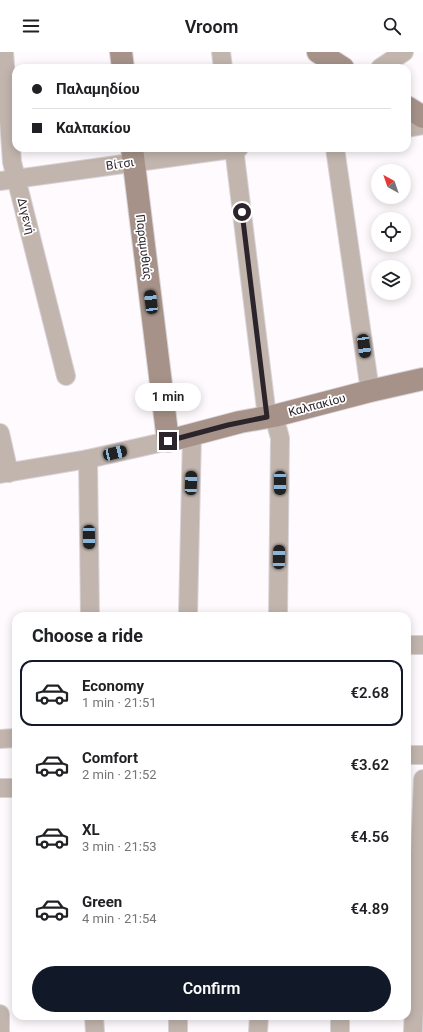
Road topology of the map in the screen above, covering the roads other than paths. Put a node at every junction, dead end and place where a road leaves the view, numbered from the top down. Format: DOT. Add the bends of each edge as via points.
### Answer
graph roads {
  1 [pos="4,52"];
  2 [pos="121,52"];
  3 [pos="221,52"];
  4 [pos="404,52"];
  5 [pos="320,58"];
  6 [pos="122,64"];
  7 [pos="222,64"];
  8 [pos="334,64"];
  9 [pos="386,64"];
  10 [pos="411,110"];
  11 [pos="423,117"];
  12 [pos="423,125"];
  13 [pos="411,127"];
  14 [pos="176,152"];
  15 [pos="235,152"];
  16 [pos="336,152"];
  17 [pos="132,155"];
  18 [pos="8,180"];
  19 [pos="66,376"];
  20 [pos="423,379"];
  21 [pos="370,391"];
  22 [pos="271,417"];
  23 [pos="0,432"];
  24 [pos="192,434"];
  25 [pos="168,441"];
  26 [pos="88,459"];
  27 [pos="4,474"];
  28 [pos="90,612"];
  29 [pos="188,612"];
  30 [pos="278,612"];
  31 [pos="411,645"];
  32 [pos="423,646"];
  33 [pos="12,738"];
  34 [pos="0,739"];
  35 [pos="411,755"];
  36 [pos="423,756"];
  37 [pos="423,779"];
  38 [pos="0,788"];
  39 [pos="12,788"];
  40 [pos="412,926"];
  41 [pos="419,998"];
  42 [pos="0,1014"];
  43 [pos="94,1020"];
  44 [pos="178,1020"];
  45 [pos="259,1020"];
  46 [pos="340,1020"];
  47 [pos="0,1032"];
  48 [pos="95,1032"];
  49 [pos="178,1032"];
  50 [pos="258,1032"];
  51 [pos="340,1032"];
  52 [pos="413,1032"];
  1 -- 18 [label="street, Διγενή" via="12,162"];
  2 -- 6 [label="street"];
  3 -- 7 [label="street"];
  4 -- 9 [label="street"];
  5 -- 8 [label="street"];
  10 -- 11 [label="street"];
  12 -- 13 [label="street"];
  14 -- 17 [label="street, Βίτσι"];
  15 -- 22 [label="street"];
  16 -- 21 [label="street"];
  17 -- 18 [label="street, Βίτσι"];
  17 -- 25 [label="street, Παραμυθιάς"];
  18 -- 19 [label="street, Διγενή"];
  20 -- 21 [label="street, Καλπακίου"];
  21 -- 22 [label="street, Καλπακίου"];
  22 -- 24 [label="street, Καλπακίου"];
  22 -- 30 [label="street" via="280,438"];
  23 -- 27 [label="street"];
  24 -- 25 [label="street, Καλπακίου"];
  24 -- 29 [label="street"];
  25 -- 26 [label="street, Καλπακίου"];
  26 -- 27 [label="street, Καλπακίου"];
  26 -- 28 [label="street"];
  31 -- 32 [label="street"];
  33 -- 34 [label="street"];
  35 -- 36 [label="street"];
  37 -- 40 [label="street"];
  38 -- 39 [label="street"];
  40 -- 41 [label="street"];
  41 -- 52 [label="street"];
  42 -- 47 [label="street"];
  43 -- 48 [label="street"];
  44 -- 49 [label="street"];
  45 -- 50 [label="street"];
  46 -- 51 [label="street"];
}
